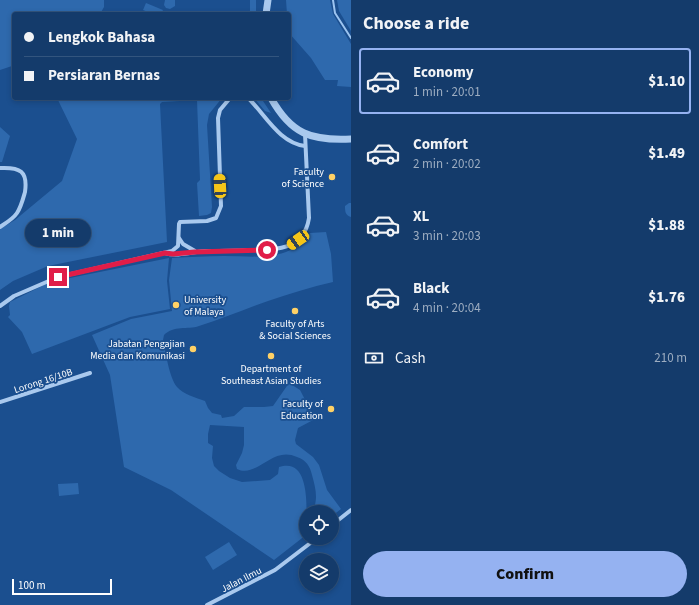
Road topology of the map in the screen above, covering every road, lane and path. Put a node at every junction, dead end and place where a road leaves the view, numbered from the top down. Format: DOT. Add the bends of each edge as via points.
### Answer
graph roads {
  1 [pos="266,0"];
  2 [pos="266,12"];
  3 [pos="228,100"];
  4 [pos="250,100"];
  5 [pos="271,100"];
  6 [pos="305,134"];
  7 [pos="351,139"];
  8 [pos="305,146"];
  9 [pos="0,168"];
  10 [pos="0,227"];
  11 [pos="179,237"];
  12 [pos="195,252"];
  13 [pos="165,253"];
  14 [pos="0,306"];
  15 [pos="90,373"];
  16 [pos="0,402"];
  17 [pos="351,510"];
  18 [pos="339,520"];
  19 [pos="308,545"];
  20 [pos="207,605"];
  1 -- 2 [label="street"];
  3 -- 11 [label="street" via="220,110 217,123 220,210 213,220 180,222"];
  4 -- 8 [label="street" via="273,128 300,146"];
  5 -- 6 [label="street" via="286,121"];
  6 -- 7 [label="street" via="320,138"];
  6 -- 8 [label="street"];
  8 -- 12 [label="street" via="309,218 308,227 298,240 276,250"];
  9 -- 10 [label="street" via="13,168 23,173 26,180 21,206 17,213"];
  11 -- 12 [label="street" via="183,244"];
  11 -- 13 [label="street" via="176,249"];
  12 -- 13 [label="street"];
  13 -- 14 [label="street" via="58,277 14,296"];
  15 -- 16 [label="street, Lorong 16/10B"];
  17 -- 18 [label="street"];
  19 -- 20 [label="street, Jalan Ilmu" via="276,570"];
}
